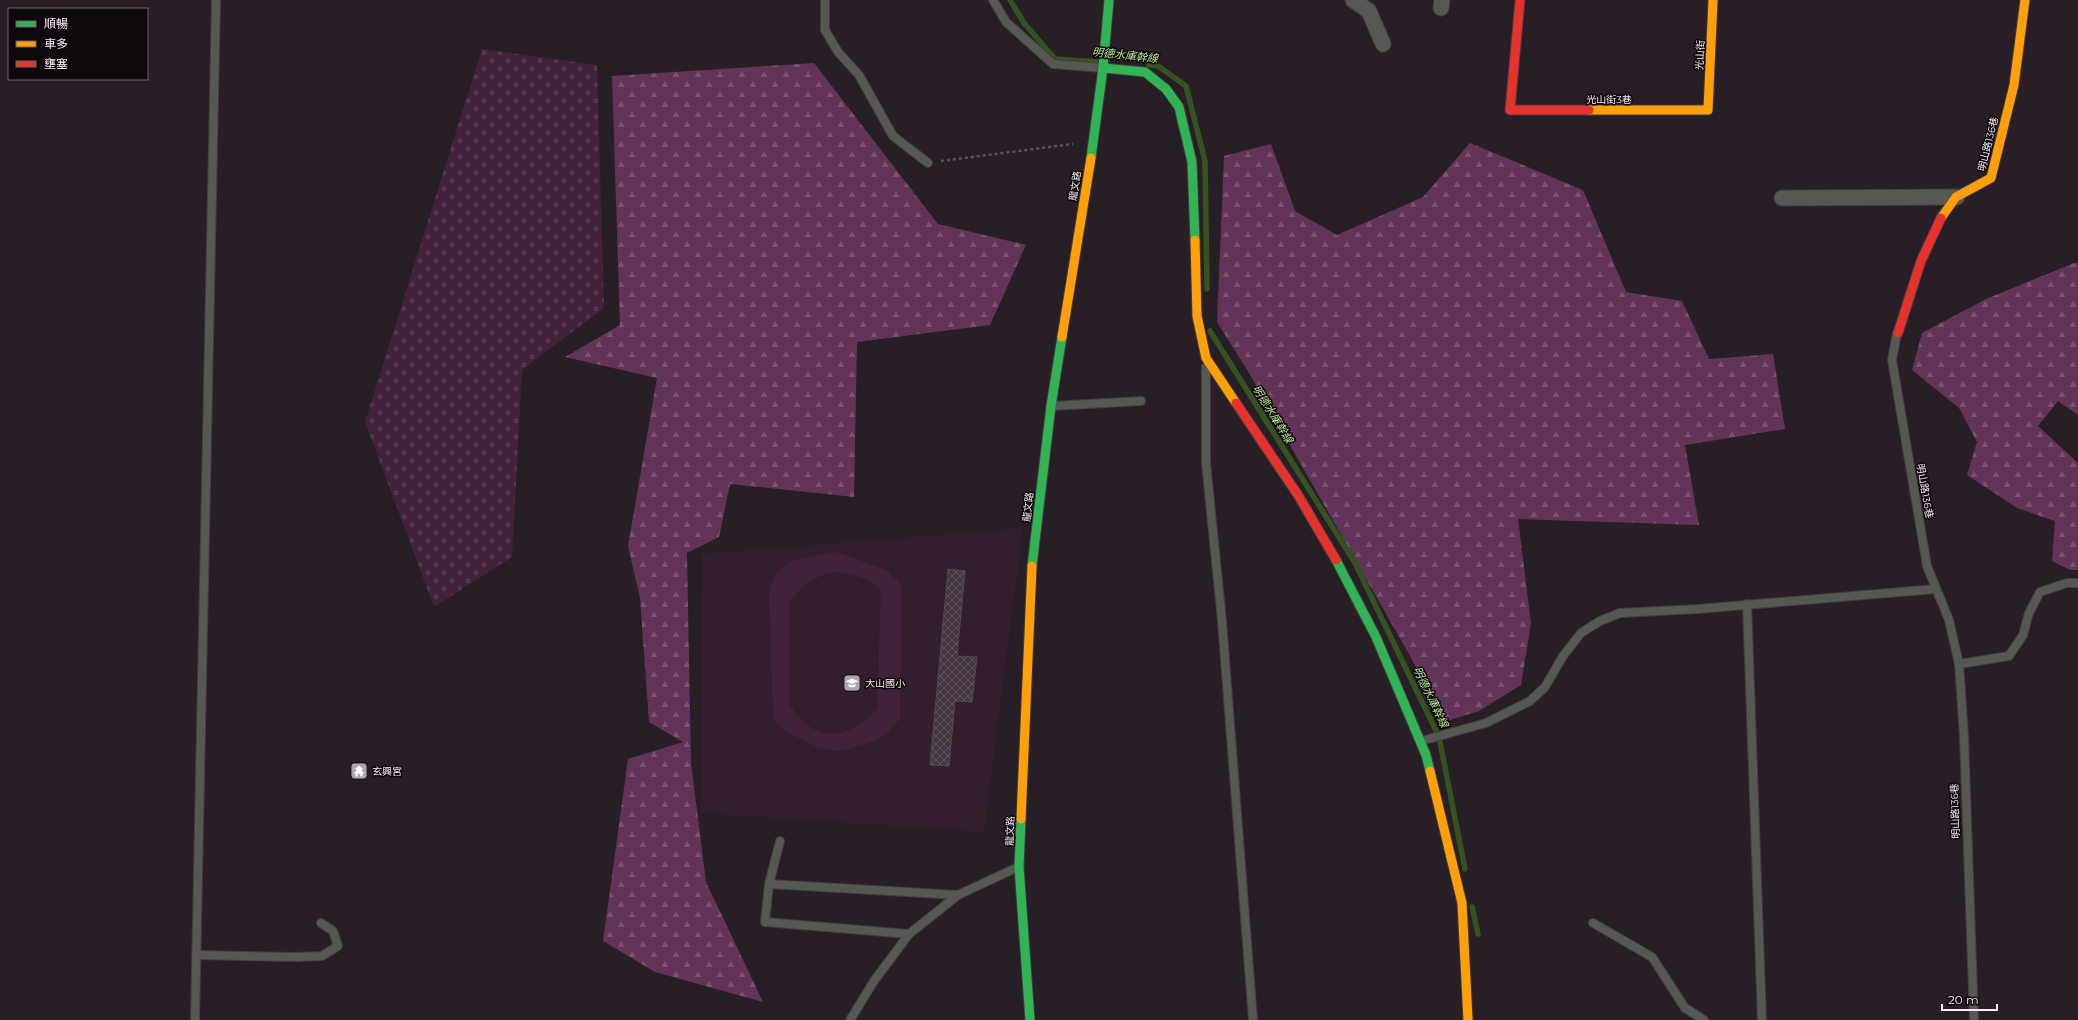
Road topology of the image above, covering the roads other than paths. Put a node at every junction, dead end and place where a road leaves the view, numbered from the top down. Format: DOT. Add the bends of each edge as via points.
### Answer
graph roads {
  1 [pos="216,0"];
  2 [pos="825,0"];
  3 [pos="993,0"];
  4 [pos="1109,0"];
  5 [pos="1352,0"];
  6 [pos="1520,0"];
  7 [pos="1713,0"];
  8 [pos="2025,0"];
  9 [pos="1383,44"];
  10 [pos="1103,68"];
  11 [pos="1708,110"];
  12 [pos="928,163"];
  13 [pos="1957,196"];
  14 [pos="1782,198"];
  15 [pos="1898,333"];
  16 [pos="1206,358"];
  17 [pos="1140,401"];
  18 [pos="1051,406"];
  19 [pos="2078,583"];
  20 [pos="1936,589"];
  21 [pos="1747,604"];
  22 [pos="1959,664"];
  23 [pos="1425,740"];
  24 [pos="780,841"];
  25 [pos="1019,867"];
  26 [pos="769,884"];
  27 [pos="958,894"];
  28 [pos="321,923"];
  29 [pos="1593,923"];
  30 [pos="909,934"];
  31 [pos="196,955"];
  32 [pos="195,1020"];
  33 [pos="850,1020"];
  34 [pos="1030,1020"];
  35 [pos="1253,1020"];
  36 [pos="1468,1020"];
  37 [pos="1704,1020"];
  38 [pos="1762,1020"];
  39 [pos="1974,1020"];
  1 -- 31 [label="lane"];
  2 -- 12 [label="lane" via="825,30 838,52 859,75 893,136"];
  3 -- 10 [label="lane" via="1006,22 1053,64"];
  4 -- 10 [label="street, 龍文路"];
  5 -- 9 [label="street" via="1369,11"];
  6 -- 11 [label="street, 光山街3巷" via="1510,110"];
  7 -- 11 [label="street, 光山街"];
  8 -- 13 [label="street, 明山路136巷" via="2014,85 1991,178"];
  10 -- 16 [label="street" via="1145,72 1166,89 1179,107 1192,162 1197,316"];
  10 -- 18 [label="street, 龍文路"];
  13 -- 14 [label="street"];
  13 -- 15 [label="street, 明山路136巷" via="1938,220"];
  15 -- 20 [label="lane, 明山路136巷" via="1892,360 1897,395 1927,566"];
  16 -- 23 [label="street" via="1298,495 1346,578"];
  16 -- 35 [label="lane" via="1206,463 1222,621"];
  17 -- 18 [label="lane"];
  18 -- 25 [label="street, 龍文路" via="1031,579"];
  19 -- 22 [label="lane" via="2067,583 2040,592 2029,613 2023,635 2010,656"];
  20 -- 21 [label="lane"];
  20 -- 22 [label="lane, 明山路136巷" via="1949,620"];
  21 -- 23 [label="lane" via="1698,609 1631,611 1600,621 1581,633 1563,656 1545,687 1530,701 1486,723"];
  21 -- 38 [label="lane"];
  22 -- 39 [label="lane, 明山路136巷"];
  23 -- 36 [label="street" via="1426,755 1462,903"];
  24 -- 26 [label="lane"];
  25 -- 27 [label="lane"];
  25 -- 34 [label="street, 龍文路"];
  26 -- 27 [label="lane"];
  26 -- 30 [label="lane" via="765,922"];
  27 -- 30 [label="lane"];
  28 -- 31 [label="lane" via="333,931 338,946 322,956 294,958"];
  29 -- 37 [label="lane" via="1652,957 1686,1008"];
  30 -- 33 [label="lane" via="874,981"];
  31 -- 32 [label="lane"];
}
